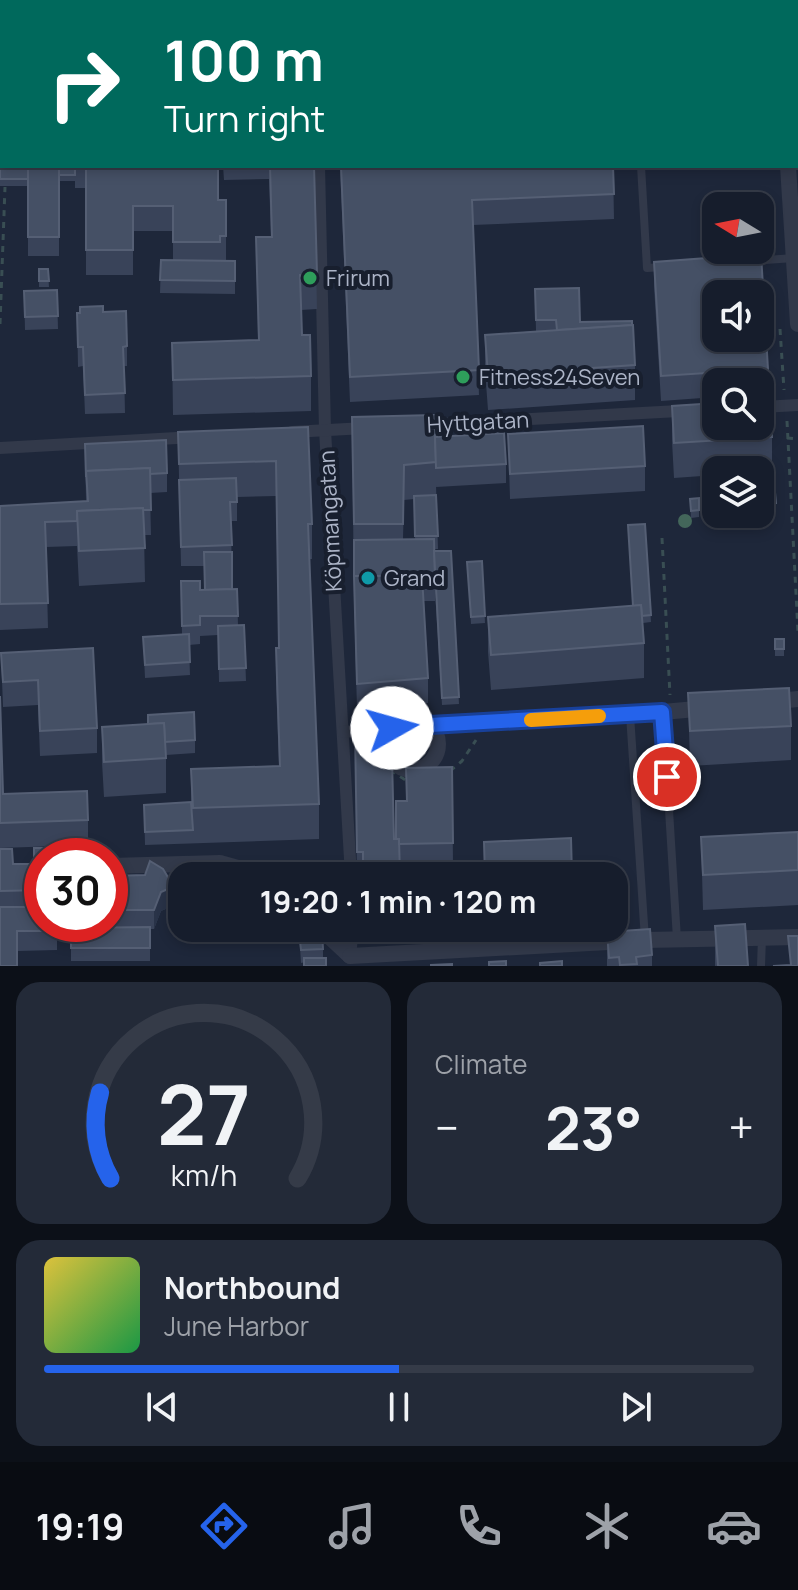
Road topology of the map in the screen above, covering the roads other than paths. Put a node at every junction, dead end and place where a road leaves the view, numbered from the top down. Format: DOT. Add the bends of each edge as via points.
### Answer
graph roads {
  1 [pos="319,168"];
  2 [pos="641,168"];
  3 [pos="792,175"];
  4 [pos="794,199"];
  5 [pos="794,258"];
  6 [pos="774,260"];
  7 [pos="675,266"];
  8 [pos="797,304"];
  9 [pos="798,324"];
  10 [pos="798,405"];
  11 [pos="774,406"];
  12 [pos="702,410"];
  13 [pos="403,426"];
  14 [pos="372,428"];
  15 [pos="325,430"];
  16 [pos="279,433"];
  17 [pos="203,437"];
  18 [pos="0,448"];
  19 [pos="798,699"];
  20 [pos="747,704"];
  21 [pos="719,707"];
  22 [pos="667,711"];
  23 [pos="630,715"];
  24 [pos="430,725"];
  25 [pos="392,728"];
  26 [pos="343,732"];
  27 [pos="350,862"];
  28 [pos="168,864"];
  29 [pos="128,866"];
  30 [pos="798,937"];
  31 [pos="762,938"];
  32 [pos="645,940"];
  33 [pos="677,940"];
  34 [pos="332,942"];
  35 [pos="348,961"];
  36 [pos="761,966"];
  1 -- 15 [label="street, Köpmangatan"];
  2 -- 7 [label="lane" via="647,268"];
  3 -- 4 [label="street"];
  4 -- 5 [label="street"];
  5 -- 6 [label="lane"];
  5 -- 8 [label="street"];
  8 -- 9 [label="street"];
  10 -- 11 [label="street"];
  12 -- 13 [label="street, Hyttgatan"];
  14 -- 15 [label="street"];
  15 -- 16 [label="street"];
  15 -- 26 [label="street, Köpmangatan"];
  17 -- 18 [label="street"];
  19 -- 20 [label="street"];
  21 -- 22 [label="street"];
  22 -- 23 [label="street"];
  22 -- 33 [label="lane"];
  23 -- 24 [label="street"];
  23 -- 32 [label="lane"];
  24 -- 25 [label="street" via="411,718"];
  24 -- 25 [label="street" via="437,735 437,753 417,770 400,767 388,754"];
  25 -- 26 [label="street"];
  26 -- 27 [label="street, Köpmangatan"];
  28 -- 29 [label="street"];
  30 -- 31 [label="street"];
  31 -- 33 [label="street"];
  31 -- 36 [label="lane"];
  32 -- 33 [label="street"];
  32 -- 35 [label="street"];
  34 -- 35 [label="street"];
}
